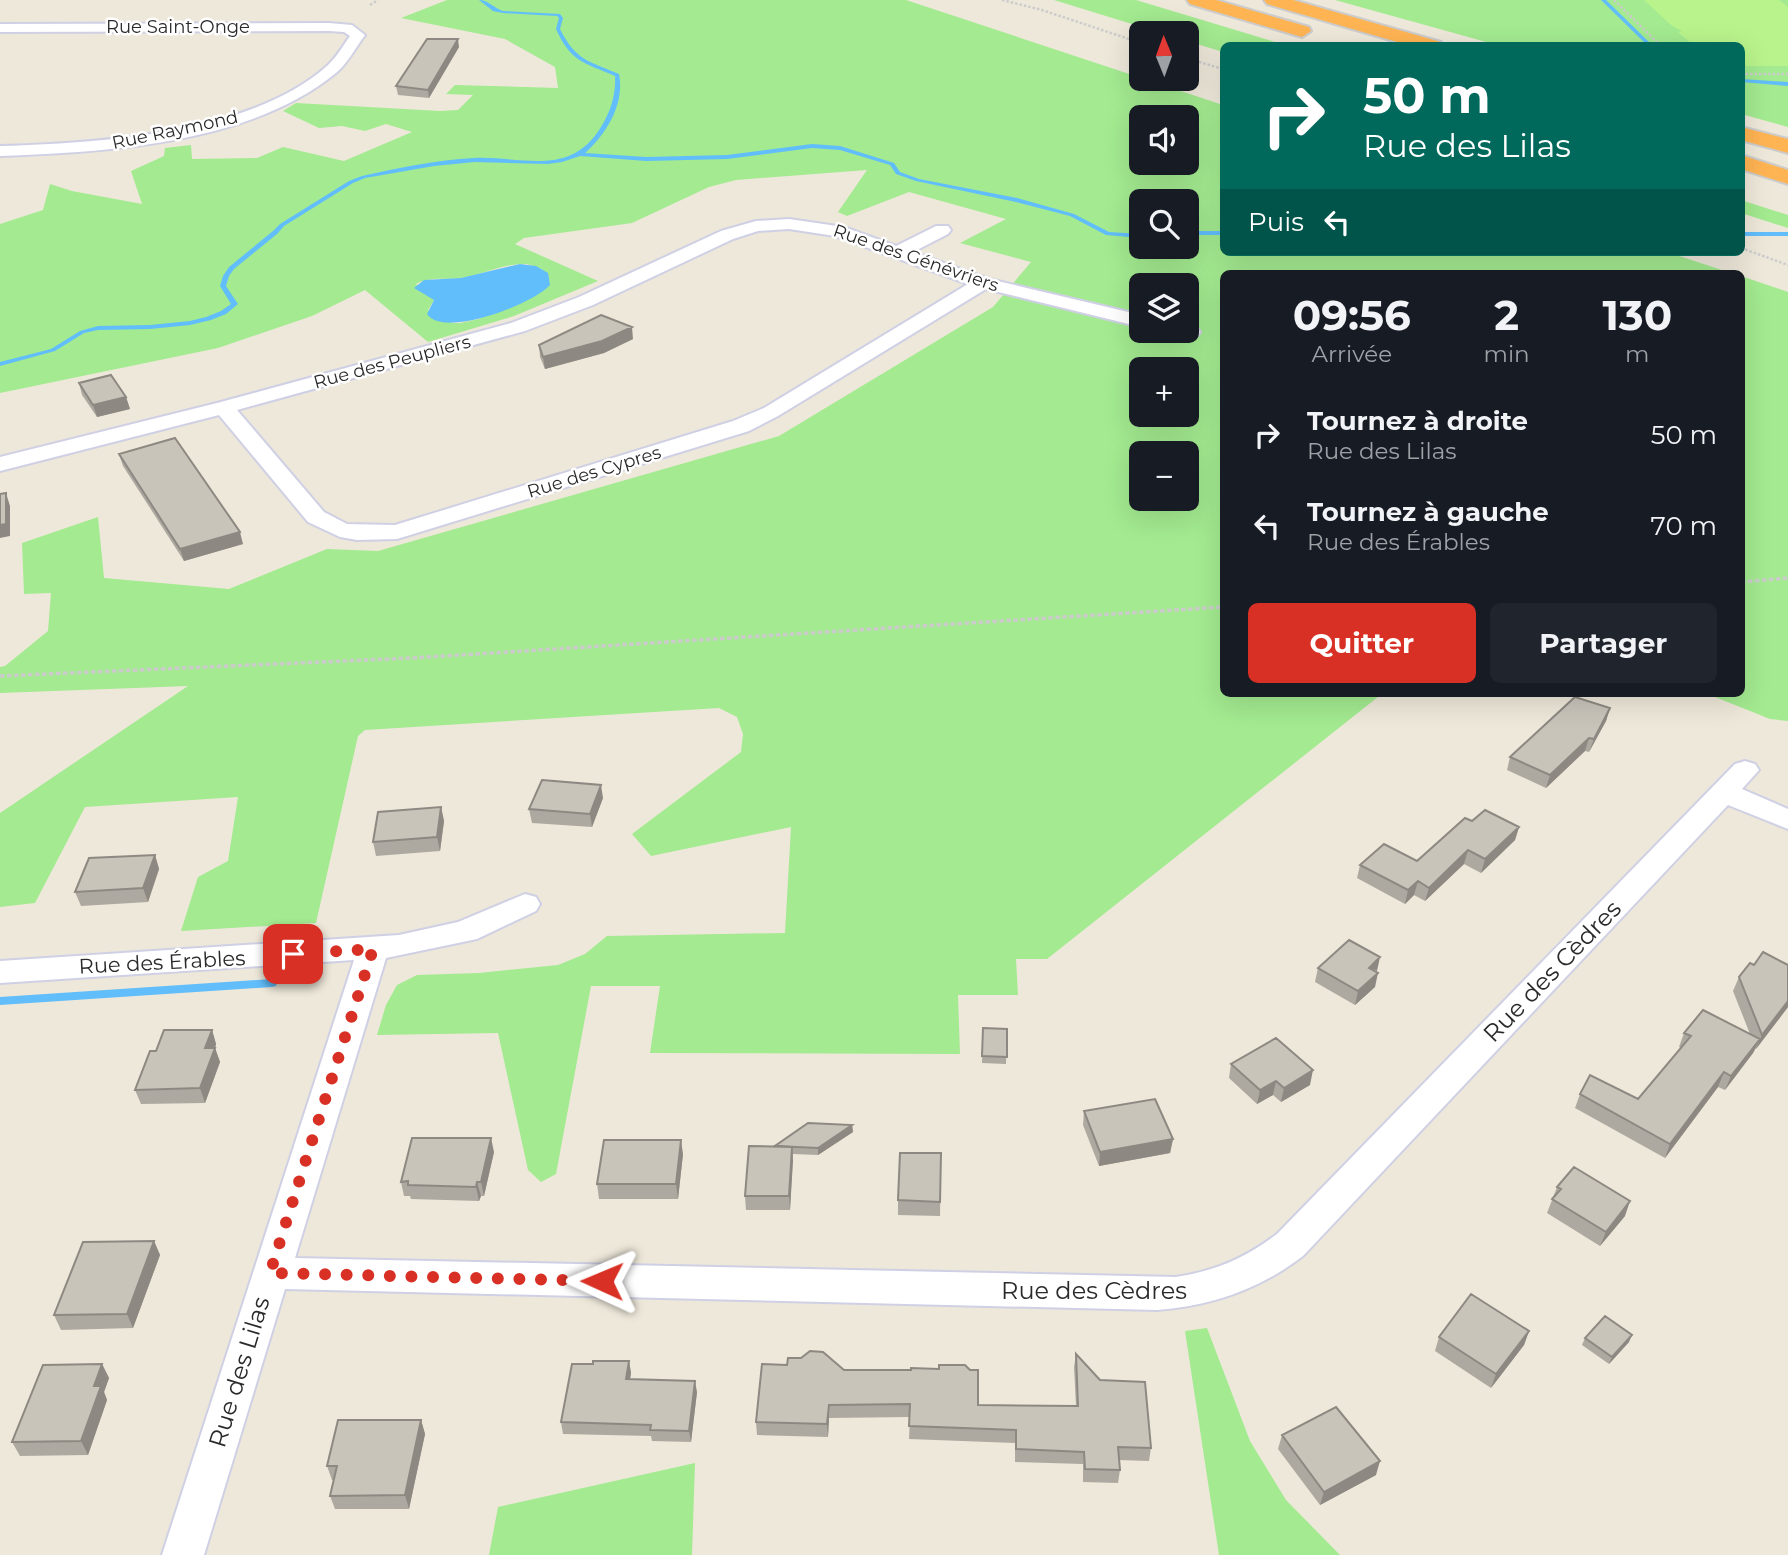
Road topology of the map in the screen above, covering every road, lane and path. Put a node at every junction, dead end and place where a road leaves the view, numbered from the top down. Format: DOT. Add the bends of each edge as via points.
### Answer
graph roads {
  1 [pos="378,0"];
  2 [pos="1002,0"];
  3 [pos="1196,0"];
  4 [pos="1273,0"];
  5 [pos="1614,0"];
  6 [pos="370,5"];
  7 [pos="0,28"];
  8 [pos="355,31"];
  9 [pos="1318,36"];
  10 [pos="1129,39"];
  11 [pos="1420,42"];
  12 [pos="1657,42"];
  13 [pos="1199,62"];
  14 [pos="1220,68"];
  15 [pos="1745,74"];
  16 [pos="1788,74"];
  17 [pos="1745,133"];
  18 [pos="1788,146"];
  19 [pos="0,151"];
  20 [pos="1745,162"];
  21 [pos="1788,175"];
  22 [pos="772,224"];
  23 [pos="942,230"];
  24 [pos="1745,249"];
  25 [pos="900,251"];
  26 [pos="1788,265"];
  27 [pos="983,284"];
  28 [pos="1129,318"];
  29 [pos="224,407"];
  30 [pos="0,464"];
  31 [pos="1788,578"];
  32 [pos="1745,582"];
  33 [pos="1220,607"];
  34 [pos="0,676"];
  35 [pos="1788,820"];
  36 [pos="525,904"];
  37 [pos="373,949"];
  38 [pos="0,972"];
  39 [pos="270,1273"];
  40 [pos="183,1555"];
  1 -- 6 [label="path"];
  2 -- 10 [label="path"];
  3 -- 9 [label="highway"];
  4 -- 11 [label="highway"];
  5 -- 12 [label="path"];
  7 -- 8 [label="street, Rue Saint-Onge" via="329,27"];
  8 -- 19 [label="street, Rue Raymond" via="358,35 350,49 326,73 257,111 189,131 120,144"];
  13 -- 14 [label="path"];
  15 -- 16 [label="path"];
  17 -- 18 [label="highway"];
  20 -- 21 [label="highway"];
  22 -- 25 [label="street, Rue des Génévriers" via="822,227"];
  22 -- 29 [label="street, Rue des Peupliers" via="727,235 586,301 518,327"];
  23 -- 25 [label="street"];
  24 -- 26 [label="path"];
  25 -- 27 [label="street, Rue des Génévriers"];
  27 -- 28 [label="street, Rue des Génévriers"];
  27 -- 29 [label="street, Rue des Cypres" via="741,426 397,532 340,530 316,517"];
  29 -- 30 [label="street, Rue des Peupliers"];
  31 -- 32 [label="path"];
  33 -- 34 [label="path" via="412,658"];
  35 -- 39 [label="street, Rue des Cèdres" via="1734,781 1290,1245 1258,1269 1219,1285 1189,1293 1157,1294"];
  36 -- 37 [label="street, Rue des Érables" via="433,941"];
  37 -- 38 [label="street, Rue des Érables"];
  37 -- 39 [label="street, Rue des Lilas"];
  39 -- 40 [label="street, Rue des Lilas"];
}
